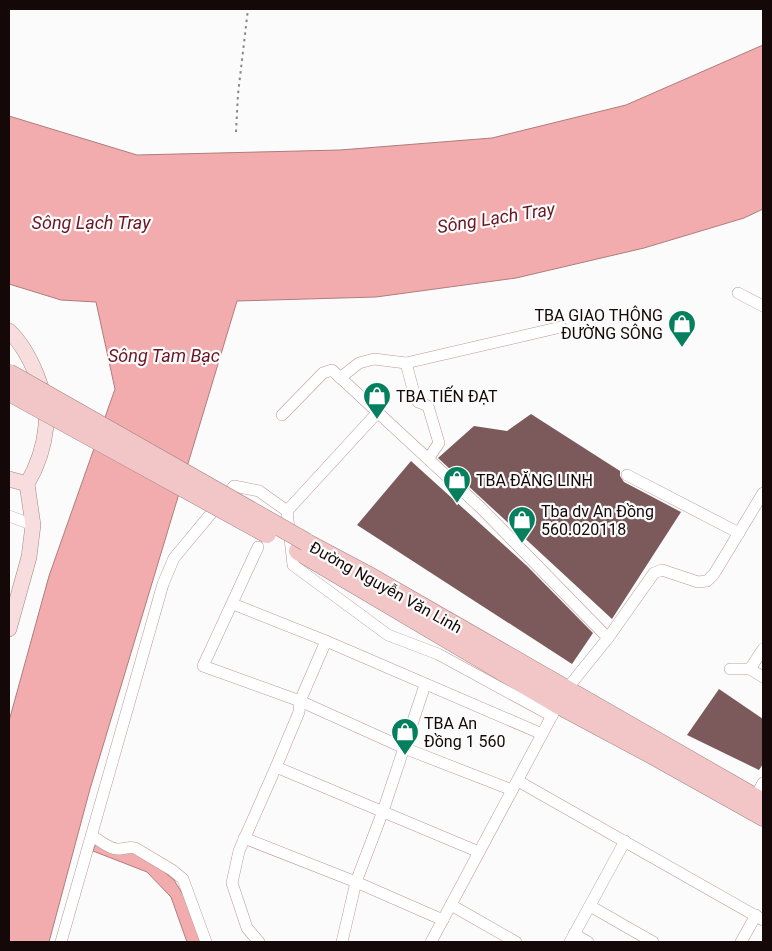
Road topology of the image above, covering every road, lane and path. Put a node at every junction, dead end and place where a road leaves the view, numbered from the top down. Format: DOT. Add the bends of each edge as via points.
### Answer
graph roads {
  1 [pos="248,9"];
  2 [pos="236,132"];
  3 [pos="738,292"];
  4 [pos="763,306"];
  5 [pos="561,327"];
  6 [pos="9,331"];
  7 [pos="406,363"];
  8 [pos="9,373"];
  9 [pos="340,378"];
  10 [pos="9,392"];
  11 [pos="377,413"];
  12 [pos="282,415"];
  13 [pos="428,459"];
  14 [pos="627,475"];
  15 [pos="9,479"];
  16 [pos="27,484"];
  17 [pos="763,493"];
  18 [pos="287,511"];
  19 [pos="9,516"];
  20 [pos="34,525"];
  21 [pos="739,533"];
  22 [pos="258,547"];
  23 [pos="302,547"];
  24 [pos="233,604"];
  25 [pos="9,629"];
  26 [pos="608,638"];
  27 [pos="326,641"];
  28 [pos="763,649"];
  29 [pos="730,669"];
  30 [pos="750,669"];
  31 [pos="763,677"];
  32 [pos="426,685"];
  33 [pos="300,701"];
  34 [pos="558,703"];
  35 [pos="542,734"];
  36 [pos="404,748"];
  37 [pos="276,767"];
  38 [pos="515,786"];
  39 [pos="759,804"];
  40 [pos="383,812"];
  41 [pos="92,836"];
  42 [pos="244,838"];
  43 [pos="625,840"];
  44 [pos="479,852"];
  45 [pos="356,882"];
  46 [pos="451,905"];
  47 [pos="590,906"];
  48 [pos="759,918"];
  49 [pos="443,920"];
  50 [pos="572,938"];
  51 [pos="61,942"];
  52 [pos="206,942"];
  53 [pos="259,942"];
  54 [pos="342,942"];
  55 [pos="431,942"];
  56 [pos="516,942"];
  57 [pos="588,942"];
  58 [pos="653,942"];
  59 [pos="741,942"];
  1 -- 2 [label="path"];
  3 -- 4 [label="street"];
  5 -- 7 [label="street"];
  6 -- 16 [label="main road" via="29,357 36,373 46,424 36,469"];
  7 -- 9 [label="street" via="374,359 359,364"];
  7 -- 13 [label="street" via="415,396 418,402 428,406 439,443"];
  8 -- 23 [label="highway, Đường Nguyễn Văn Linh, bridge"];
  9 -- 11 [label="street"];
  9 -- 12 [label="street" via="332,370 323,373"];
  10 -- 23 [label="highway, Đường Nguyễn Văn Linh, bridge"];
  11 -- 13 [label="street"];
  11 -- 18 [label="street"];
  13 -- 26 [label="street" via="482,508"];
  14 -- 21 [label="street"];
  15 -- 16 [label="main road"];
  16 -- 20 [label="main road"];
  17 -- 21 [label="street"];
  18 -- 34 [label="street" via="293,565 388,635"];
  18 -- 41 [label="street" via="259,490 234,486 174,558 162,584"];
  19 -- 20 [label="street"];
  20 -- 25 [label="main road" via="29,557"];
  21 -- 26 [label="street" via="707,581 698,582 662,570 654,573"];
  22 -- 24 [label="street"];
  23 -- 34 [label="highway, Đường Nguyễn Văn Linh"];
  24 -- 27 [label="street"];
  24 -- 33 [label="street" via="203,666"];
  26 -- 34 [label="street"];
  27 -- 32 [label="street"];
  27 -- 33 [label="street"];
  28 -- 30 [label="street"];
  29 -- 30 [label="street"];
  30 -- 31 [label="street"];
  32 -- 35 [label="street"];
  32 -- 36 [label="street"];
  33 -- 36 [label="street"];
  33 -- 37 [label="street" via="299,712"];
  34 -- 35 [label="street"];
  34 -- 39 [label="highway, Đường Nguyễn Văn Linh"];
  35 -- 38 [label="street"];
  36 -- 38 [label="street"];
  36 -- 40 [label="street"];
  37 -- 40 [label="street"];
  37 -- 42 [label="street"];
  38 -- 43 [label="street"];
  38 -- 44 [label="street"];
  40 -- 44 [label="street"];
  40 -- 45 [label="street"];
  41 -- 51 [label="street"];
  41 -- 52 [label="street" via="115,849 135,848 183,879"];
  42 -- 45 [label="street"];
  42 -- 53 [label="street" via="232,883 247,928"];
  43 -- 47 [label="street"];
  43 -- 48 [label="street"];
  44 -- 46 [label="street"];
  45 -- 49 [label="street"];
  45 -- 54 [label="street"];
  46 -- 49 [label="street"];
  46 -- 56 [label="street"];
  47 -- 50 [label="street"];
  47 -- 58 [label="street"];
  48 -- 59 [label="street"];
  49 -- 55 [label="street"];
  50 -- 57 [label="street"];
}
